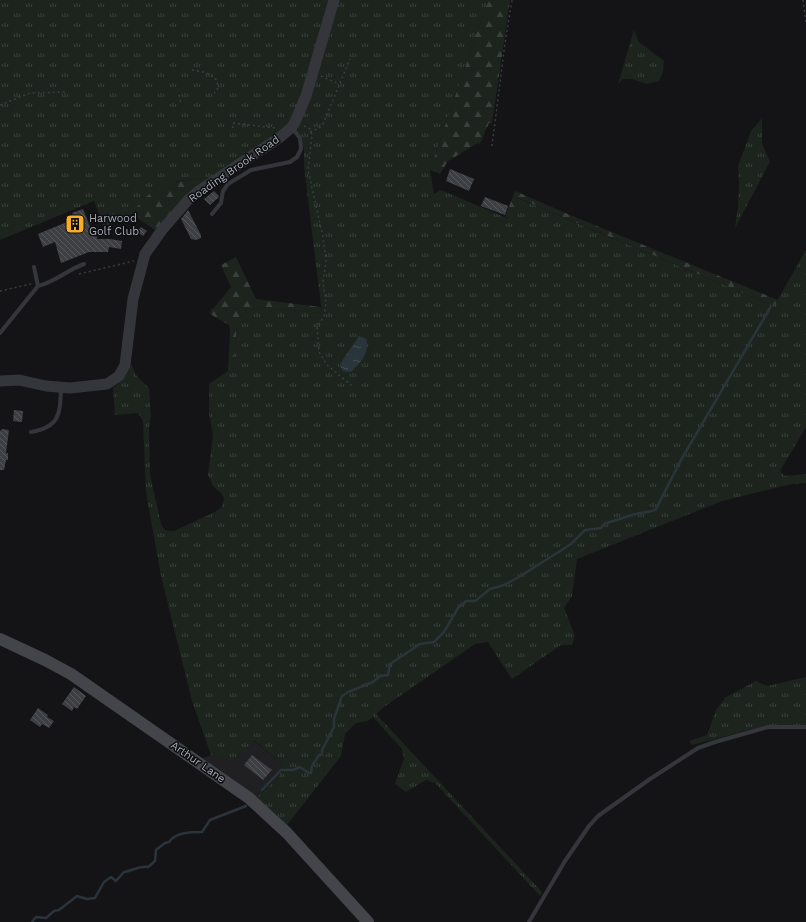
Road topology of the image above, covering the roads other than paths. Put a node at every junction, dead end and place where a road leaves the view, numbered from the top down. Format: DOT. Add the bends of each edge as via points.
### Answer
graph roads {
  1 [pos="334,0"];
  2 [pos="293,125"];
  3 [pos="212,214"];
  4 [pos="84,264"];
  5 [pos="34,267"];
  6 [pos="38,284"];
  7 [pos="0,333"];
  8 [pos="0,381"];
  9 [pos="61,388"];
  10 [pos="31,432"];
  11 [pos="0,639"];
  12 [pos="806,727"];
  13 [pos="368,922"];
  14 [pos="529,922"];
  1 -- 2 [label="street, Roading Brook Road" via="306,96"];
  2 -- 3 [label="lane" via="300,138 301,149 297,157 290,162 251,170 228,184 221,203"];
  2 -- 9 [label="street, Roading Brook Road" via="279,138 188,200 162,230 143,259 133,299 126,358 119,376 107,384"];
  4 -- 6 [label="lane" via="68,270 49,283"];
  5 -- 6 [label="lane"];
  6 -- 7 [label="lane"];
  8 -- 9 [label="street, Roading Brook Road" via="19,380"];
  9 -- 10 [label="lane" via="61,408 54,422 43,430"];
  11 -- 13 [label="main road, Arthur Lane" via="71,674 249,798"];
  12 -- 14 [label="lane" via="768,727 715,742 698,748 650,779 598,816 589,826 560,867"];
}
